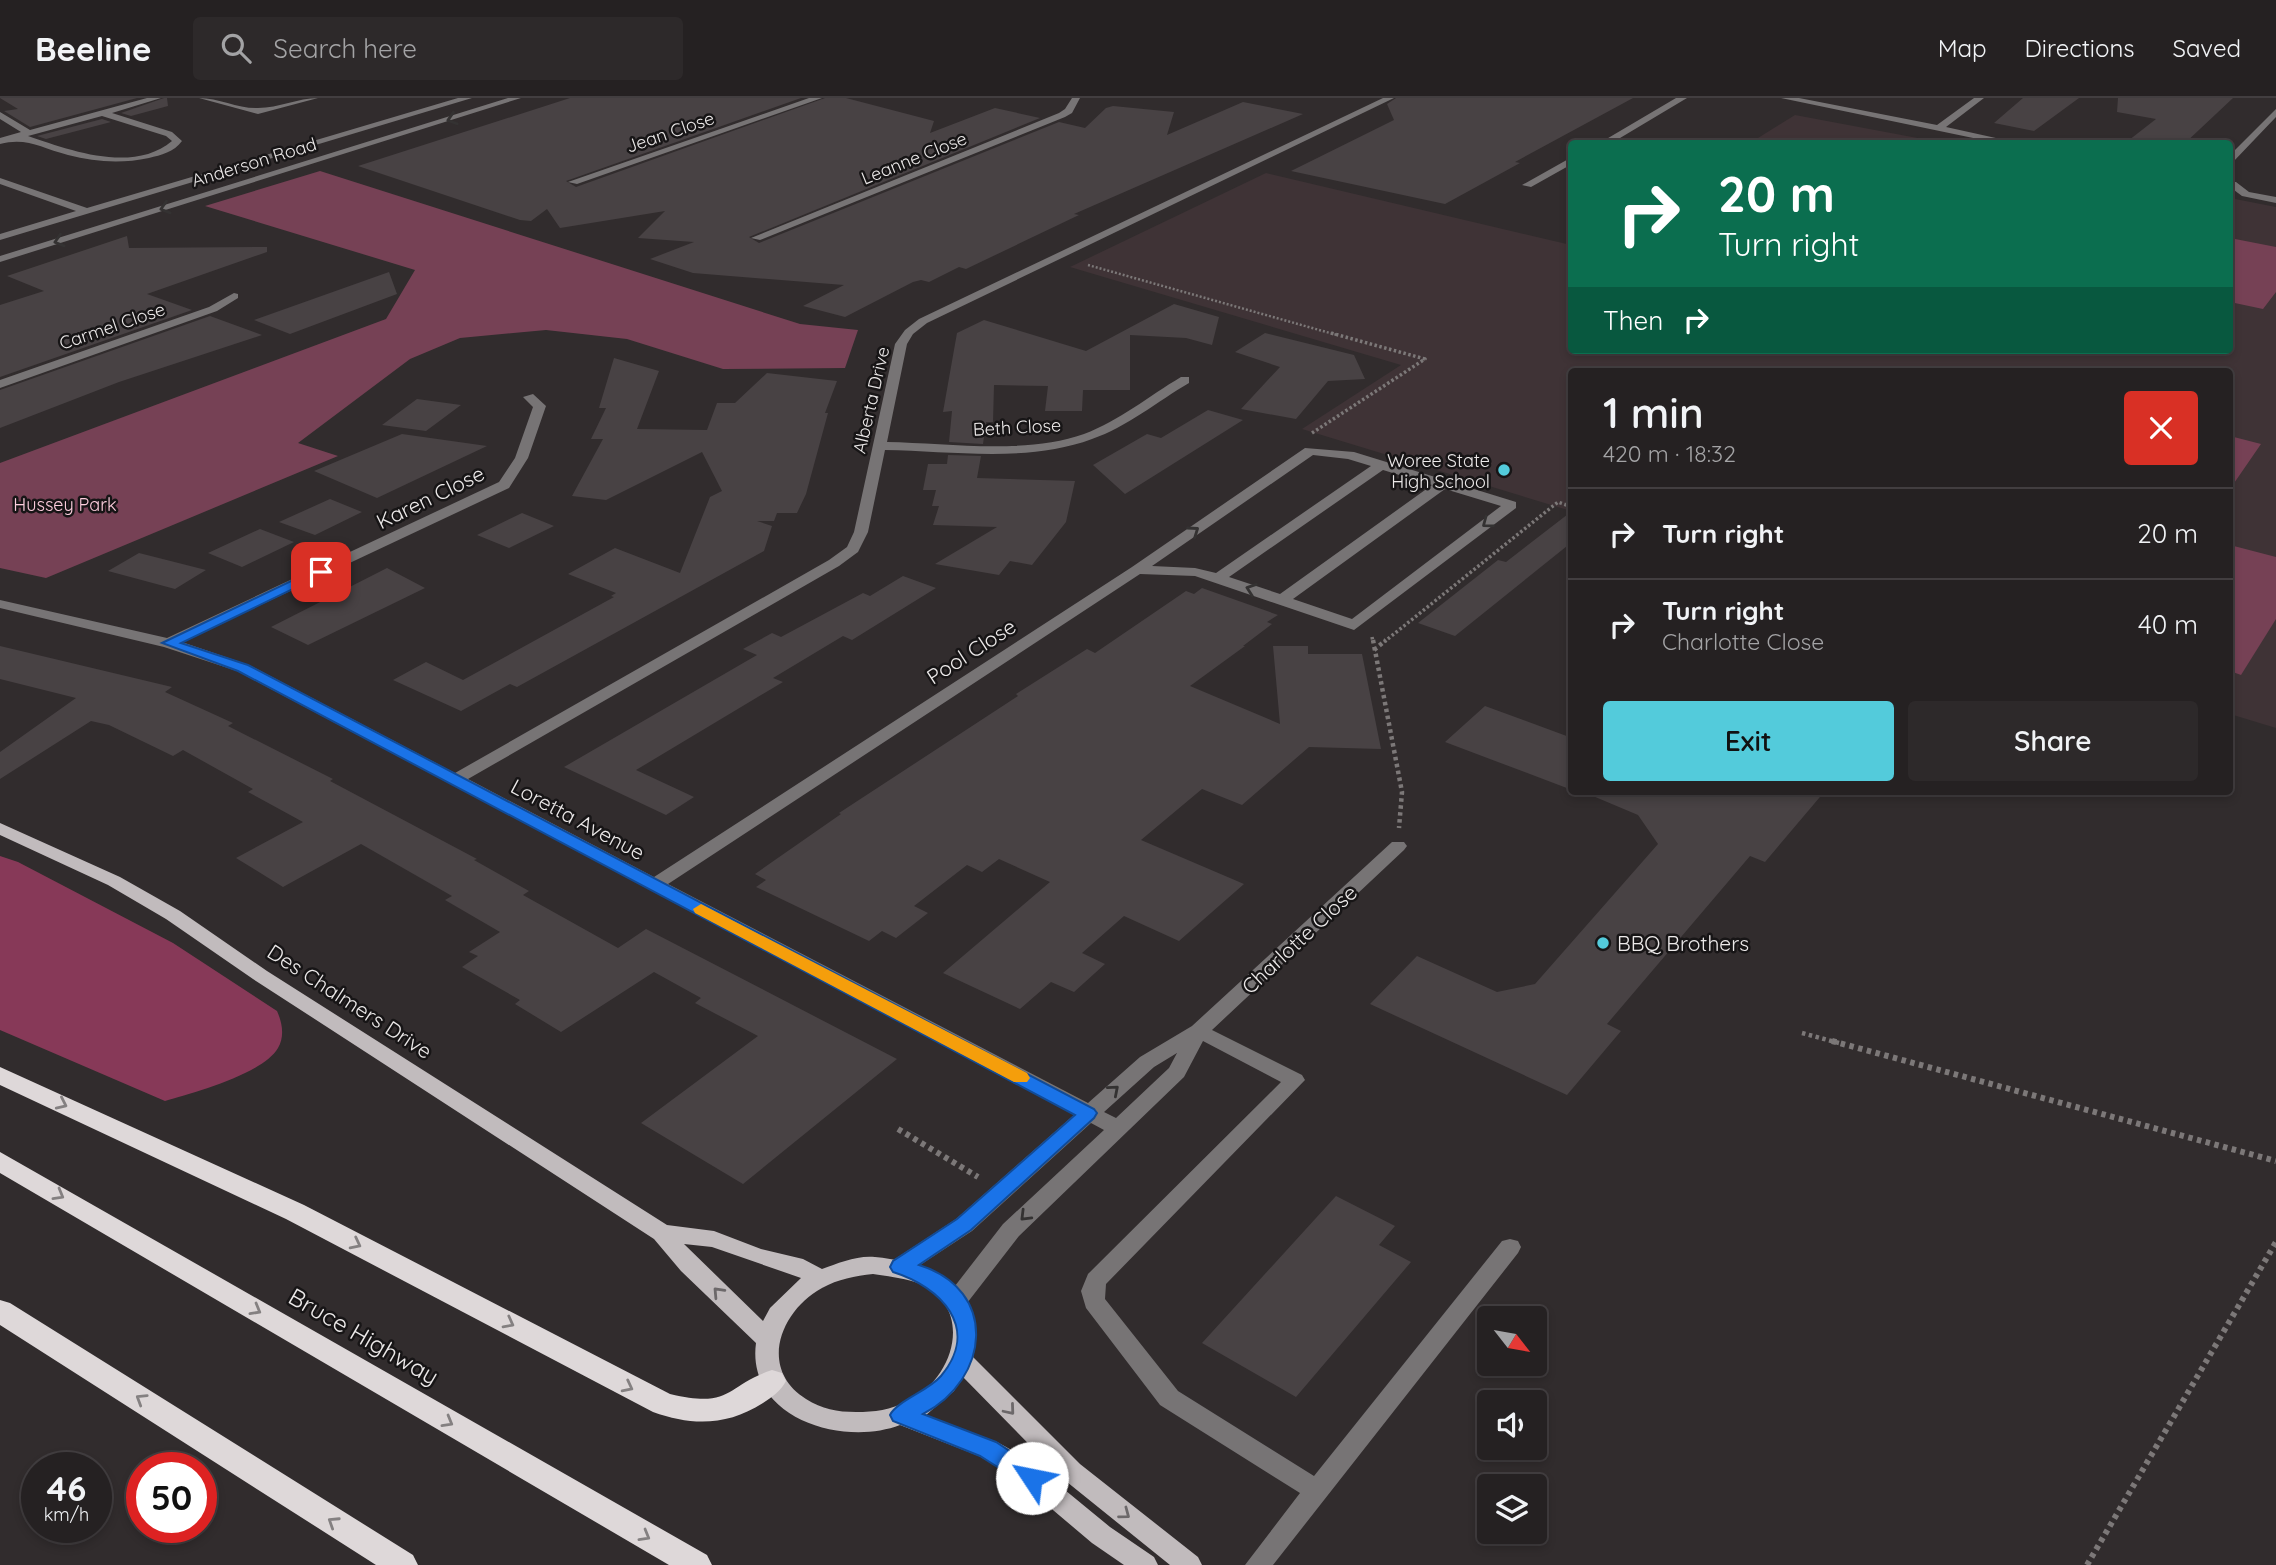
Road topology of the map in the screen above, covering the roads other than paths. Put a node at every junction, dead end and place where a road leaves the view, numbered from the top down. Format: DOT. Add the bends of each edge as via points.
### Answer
graph roads {
  1 [pos="157,98"];
  2 [pos="314,98"];
  3 [pos="450,98"];
  4 [pos="468,98"];
  5 [pos="517,98"];
  6 [pos="818,98"];
  7 [pos="1076,98"];
  8 [pos="1390,98"];
  9 [pos="1683,98"];
  10 [pos="1785,98"];
  11 [pos="1980,98"];
  12 [pos="212,99"];
  13 [pos="2276,112"];
  14 [pos="102,113"];
  15 [pos="0,115"];
  16 [pos="1939,128"];
  17 [pos="29,133"];
  18 [pos="18,136"];
  19 [pos="1609,140"];
  20 [pos="1999,140"];
  21 [pos="0,141"];
  22 [pos="2233,157"];
  23 [pos="1568,162"];
  24 [pos="231,168"];
  25 [pos="0,181"];
  26 [pos="573,182"];
  27 [pos="2233,184"];
  28 [pos="1527,185"];
  29 [pos="2233,185"];
  30 [pos="169,187"];
  31 [pos="2276,192"];
  32 [pos="198,198"];
  33 [pos="2276,200"];
  34 [pos="87,211"];
  35 [pos="118,223"];
  36 [pos="0,237"];
  37 [pos="756,238"];
  38 [pos="0,259"];
  39 [pos="234,296"];
  40 [pos="1185,380"];
  41 [pos="0,384"];
  42 [pos="529,397"];
  43 [pos="878,446"];
  44 [pos="1383,464"];
  45 [pos="1444,483"];
  46 [pos="1137,569"];
  47 [pos="1218,578"];
  48 [pos="1282,600"];
  49 [pos="0,604"];
  50 [pos="169,643"];
  51 [pos="454,780"];
  52 [pos="0,828"];
  53 [pos="1398,846"];
  54 [pos="654,885"];
  55 [pos="1199,1031"];
  56 [pos="0,1075"];
  57 [pos="1088,1113"];
  58 [pos="1116,1127"];
  59 [pos="0,1161"];
  60 [pos="662,1233"];
  61 [pos="1510,1247"];
  62 [pos="901,1267"];
  63 [pos="820,1278"];
  64 [pos="956,1301"];
  65 [pos="0,1311"];
  66 [pos="767,1339"];
  67 [pos="962,1362"];
  68 [pos="772,1381"];
  69 [pos="901,1415"];
  70 [pos="1316,1490"];
  71 [pos="396,1563"];
  72 [pos="696,1565"];
  73 [pos="1145,1565"];
  74 [pos="1188,1565"];
  75 [pos="1258,1565"];
  1 -- 14 [label="street"];
  2 -- 12 [label="street" via="258,111"];
  3 -- 24 [label="street"];
  4 -- 24 [label="street, Anderson Road"];
  5 -- 32 [label="street, Anderson Road, one-way"];
  6 -- 26 [label="street, Jean Close"];
  7 -- 37 [label="street, Leanne Close" via="1062,116"];
  8 -- 43 [label="street, Alberta Drive" via="939,312 909,332 901,344"];
  9 -- 19 [label="street"];
  10 -- 16 [label="street"];
  11 -- 16 [label="street"];
  13 -- 22 [label="street"];
  14 -- 17 [label="street"];
  14 -- 18 [label="street" via="169,134 177,141 147,156 99,161"];
  15 -- 17 [label="street"];
  16 -- 20 [label="street"];
  17 -- 18 [label="street"];
  18 -- 21 [label="street"];
  23 -- 28 [label="street"];
  24 -- 30 [label="street, Anderson Road"];
  25 -- 34 [label="street"];
  27 -- 31 [label="street"];
  29 -- 33 [label="street" via="2246,194"];
  30 -- 32 [label="street"];
  30 -- 34 [label="street, Anderson Road"];
  32 -- 35 [label="street, Anderson Road, one-way"];
  34 -- 35 [label="street"];
  34 -- 36 [label="street, Anderson Road"];
  35 -- 38 [label="street, Anderson Road, one-way"];
  39 -- 41 [label="street, Carmel Close" via="213,309"];
  40 -- 43 [label="street, Beth Close" via="1090,436 1065,444"];
  42 -- 50 [label="street, Karen Close" via="540,406 516,472 504,485"];
  43 -- 51 [label="street, Alberta Drive" via="861,532 853,549"];
  44 -- 45 [label="street"];
  46 -- 44 [label="street, Pool Close, one-way" via="1310,451"];
  44 -- 47 [label="street"];
  45 -- 48 [label="street"];
  45 -- 48 [label="street, one-way" via="1511,505 1354,625"];
  46 -- 47 [label="street"];
  46 -- 54 [label="street, Pool Close"];
  48 -- 47 [label="street, one-way"];
  49 -- 50 [label="street, Loretta Avenue"];
  50 -- 51 [label="street, Loretta Avenue" via="243,668"];
  51 -- 54 [label="street, Loretta Avenue"];
  52 -- 60 [label="main road, Des Chalmers Drive" via="114,881 173,915"];
  53 -- 55 [label="street, Charlotte Close"];
  54 -- 57 [label="street, Loretta Avenue"];
  57 -- 55 [label="street, Charlotte Close, one-way" via="1147,1062"];
  55 -- 58 [label="street, Charlotte Close" via="1177,1072"];
  55 -- 70 [label="street" via="1295,1080 1096,1280 1094,1302 1170,1398"];
  56 -- 68 [label="highway, one-way" via="295,1212 663,1404 690,1411 728,1410"];
  57 -- 58 [label="street, Loretta Avenue"];
  57 -- 62 [label="street, Charlotte Close" via="964,1225"];
  58 -- 64 [label="street, Charlotte Close, one-way" via="1011,1230"];
  59 -- 72 [label="highway, Bruce Highway, one-way"];
  60 -- 63 [label="main road, Des Chalmers Drive" via="714,1239 795,1265"];
  66 -- 60 [label="main road, Des Chalmers Drive, one-way"];
  61 -- 70 [label="street"];
  62 -- 63 [label="main road" via="846,1268"];
  62 -- 64 [label="main road" via="942,1285"];
  63 -- 66 [label="main road" via="795,1294 777,1315"];
  64 -- 67 [label="main road" via="965,1320 967,1340"];
  71 -- 65 [label="highway, one-way"];
  66 -- 68 [label="main road"];
  67 -- 69 [label="main road" via="927,1402"];
  67 -- 74 [label="main road, one-way" via="1071,1471"];
  68 -- 69 [label="main road" via="787,1400 820,1417 870,1422"];
  69 -- 73 [label="main road" via="1017,1465"];
  70 -- 75 [label="street"];
}
